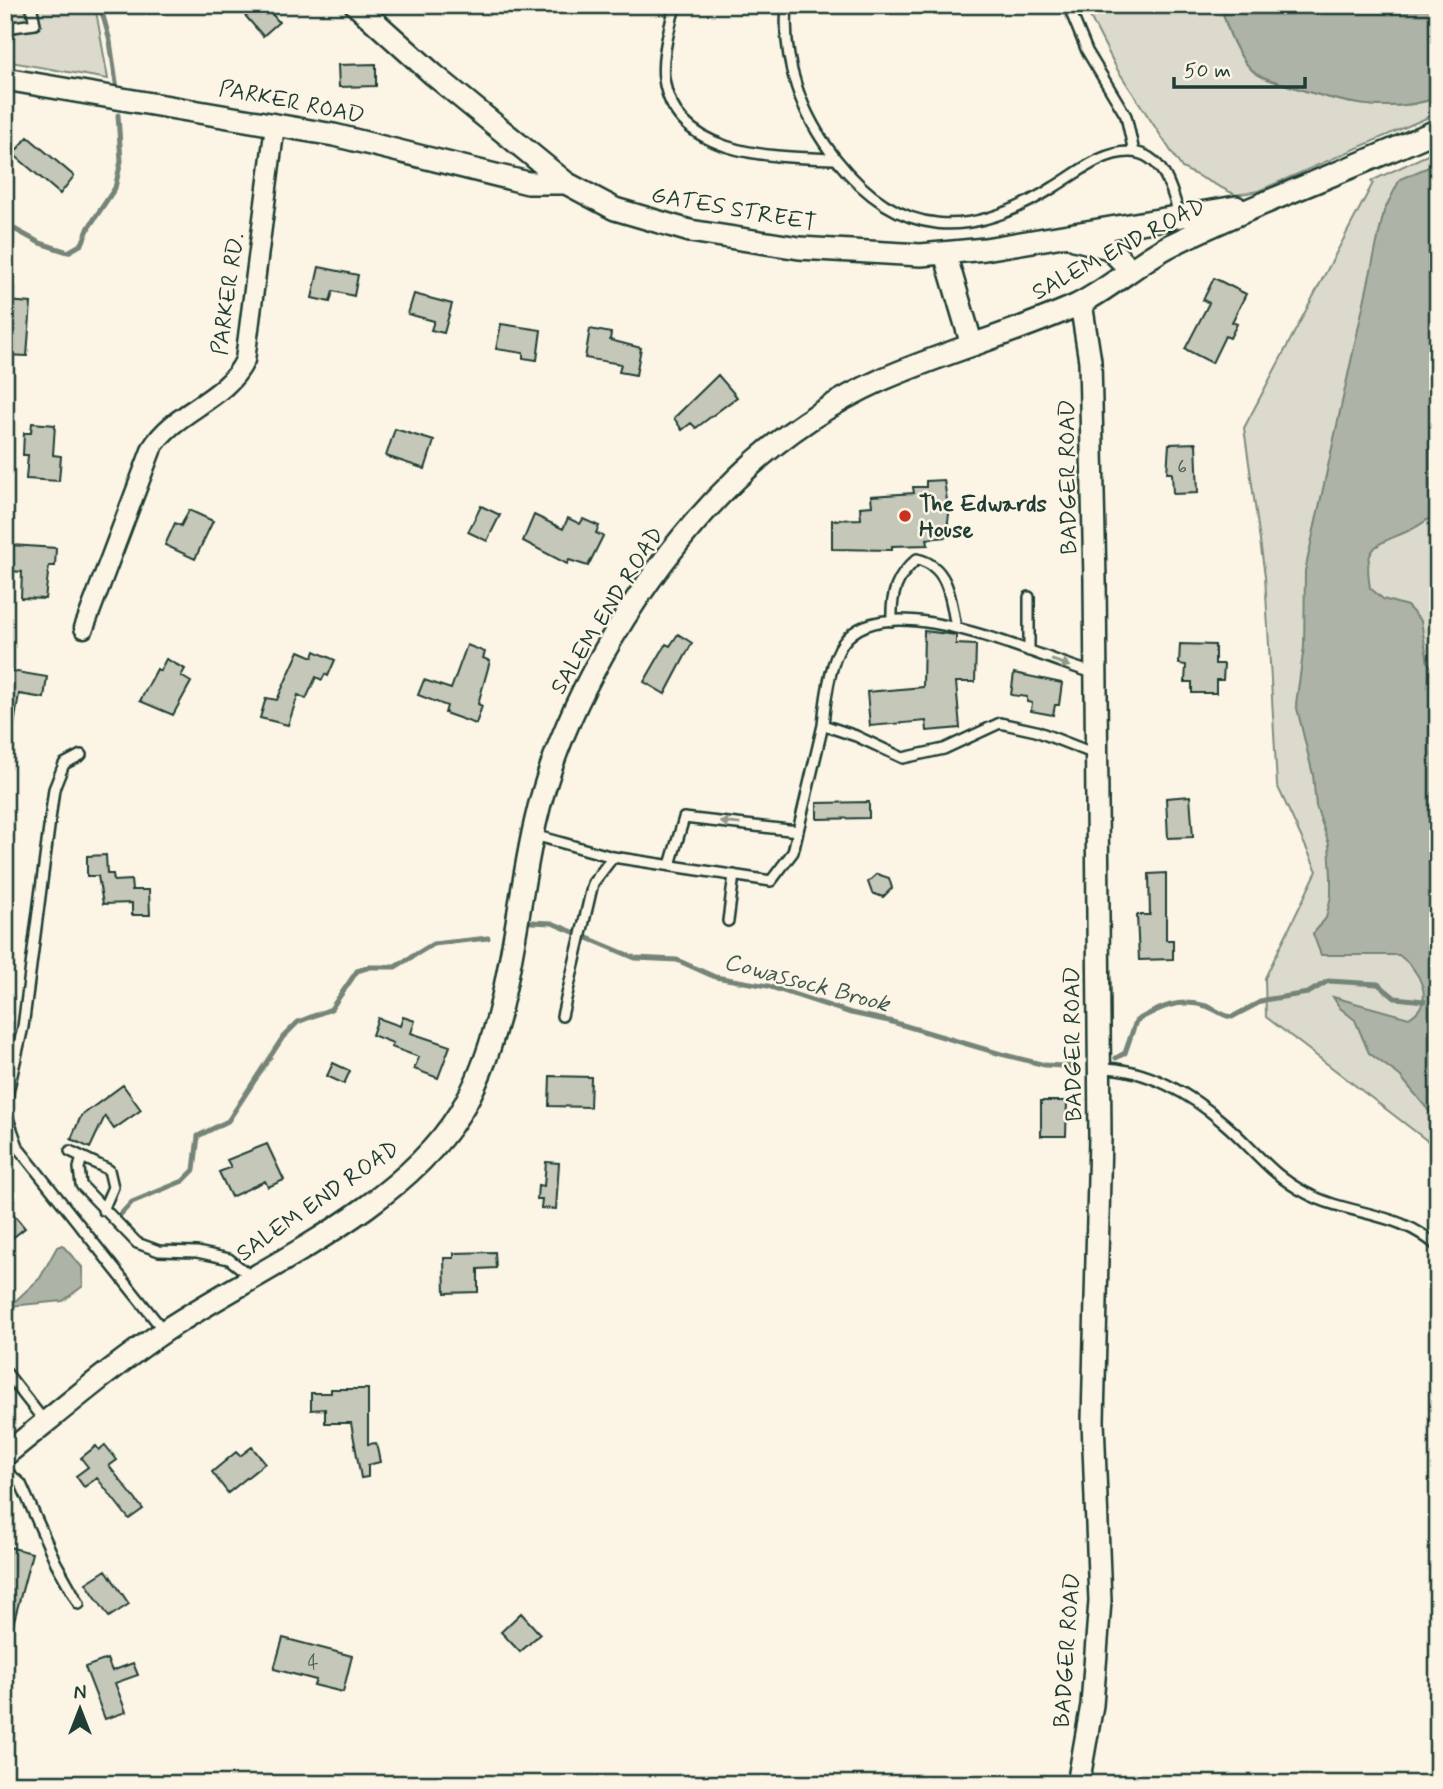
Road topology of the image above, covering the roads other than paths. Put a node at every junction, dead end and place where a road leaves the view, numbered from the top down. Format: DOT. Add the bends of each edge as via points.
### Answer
graph roads {
  1 [pos="31,5"];
  2 [pos="356,5"];
  3 [pos="675,5"];
  4 [pos="787,5"];
  5 [pos="1068,5"];
  6 [pos="5,28"];
  7 [pos="5,79"];
  8 [pos="275,125"];
  9 [pos="1438,130"];
  10 [pos="1134,152"];
  11 [pos="836,159"];
  12 [pos="566,183"];
  13 [pos="1273,201"];
  14 [pos="1180,216"];
  15 [pos="1048,239"];
  16 [pos="945,254"];
  17 [pos="1131,270"];
  18 [pos="1081,303"];
  19 [pos="972,345"];
  20 [pos="1029,597"];
  21 [pos="892,621"];
  22 [pos="84,628"];
  23 [pos="956,628"];
  24 [pos="1029,651"];
  25 [pos="1095,673"];
  26 [pos="823,725"];
  27 [pos="1095,754"];
  28 [pos="80,755"];
  29 [pos="798,831"];
  30 [pos="532,835"];
  31 [pos="613,857"];
  32 [pos="670,865"];
  33 [pos="734,875"];
  34 [pos="728,921"];
  35 [pos="562,1016"];
  36 [pos="1099,1069"];
  37 [pos="5,1105"];
  38 [pos="5,1110"];
  39 [pos="69,1152"];
  40 [pos="82,1157"];
  41 [pos="103,1210"];
  42 [pos="1438,1247"];
  43 [pos="253,1278"];
  44 [pos="164,1331"];
  45 [pos="5,1371"];
  46 [pos="46,1423"];
  47 [pos="5,1455"];
  48 [pos="5,1470"];
  49 [pos="79,1604"];
  50 [pos="1079,1784"];
  1 -- 6 [label="lane" via="35,24"];
  2 -- 12 [label="street, GATES STREET"];
  3 -- 11 [label="lane" via="664,79 683,124 700,135 765,156"];
  4 -- 11 [label="lane" via="786,44 792,75 817,134"];
  5 -- 10 [label="lane" via="1087,51 1126,116"];
  7 -- 8 [label="street, PARKER ROAD"];
  8 -- 12 [label="street, PARKER ROAD" via="377,144 528,183"];
  8 -- 22 [label="street, PARKER RD." via="245,360 230,383 175,421 156,442"];
  9 -- 13 [label="street, SALEM END ROAD"];
  10 -- 11 [label="lane" via="1098,161 1008,212 950,224 904,217 878,202"];
  10 -- 14 [label="lane" via="1149,158 1164,173"];
  12 -- 16 [label="street, GATES STREET" via="627,214 704,234 851,253"];
  13 -- 14 [label="street, GATES STREET"];
  13 -- 17 [label="street, SALEM END ROAD" via="1177,242"];
  14 -- 15 [label="street, GATES STREET"];
  15 -- 16 [label="street, GATES STREET"];
  15 -- 17 [label="street, GATES STREET" via="1099,244"];
  16 -- 19 [label="street"];
  17 -- 18 [label="street, SALEM END ROAD"];
  18 -- 19 [label="street, SALEM END ROAD"];
  18 -- 25 [label="street, BADGER ROAD" via="1091,369"];
  19 -- 30 [label="street, SALEM END ROAD" via="884,379 828,408 753,463 701,516 643,593 588,680 556,749"];
  20 -- 24 [label="lane"];
  21 -- 23 [label="lane"];
  21 -- 23 [label="lane" via="891,597 903,571 917,559 930,562 943,575"];
  21 -- 26 [label="lane" via="869,621 843,643 826,693"];
  23 -- 24 [label="lane"];
  24 -- 25 [label="lane, one-way"];
  25 -- 27 [label="street, BADGER ROAD"];
  26 -- 27 [label="lane" via="903,758 944,749 1000,723 1036,731"];
  26 -- 29 [label="lane"];
  27 -- 36 [label="street, BADGER ROAD"];
  28 -- 37 [label="lane" via="64,764 54,789 23,1027"];
  29 -- 32 [label="lane, one-way" via="684,818"];
  29 -- 33 [label="lane" via="793,852 771,881"];
  30 -- 31 [label="lane"];
  30 -- 43 [label="street, SALEM END ROAD" via="494,1029 460,1113 443,1137 396,1182"];
  31 -- 32 [label="lane"];
  31 -- 35 [label="lane" via="593,883"];
  32 -- 33 [label="lane"];
  33 -- 34 [label="lane"];
  36 -- 42 [label="lane" via="1133,1070 1164,1084 1224,1123 1287,1183 1332,1205 1401,1222"];
  36 -- 50 [label="street, BADGER ROAD" via="1093,1421 1100,1601 1092,1705"];
  38 -- 44 [label="lane" via="19,1149"];
  39 -- 40 [label="lane"];
  40 -- 41 [label="lane" via="81,1185"];
  40 -- 41 [label="lane" via="102,1164 113,1178"];
  41 -- 43 [label="lane" via="126,1235 146,1248 217,1255 240,1265"];
  43 -- 44 [label="street, SALEM END ROAD"];
  44 -- 46 [label="street, SALEM END ROAD"];
  45 -- 46 [label="lane"];
  46 -- 47 [label="street, SALEM END ROAD"];
  48 -- 49 [label="lane" via="21,1484 55,1563"];
}
